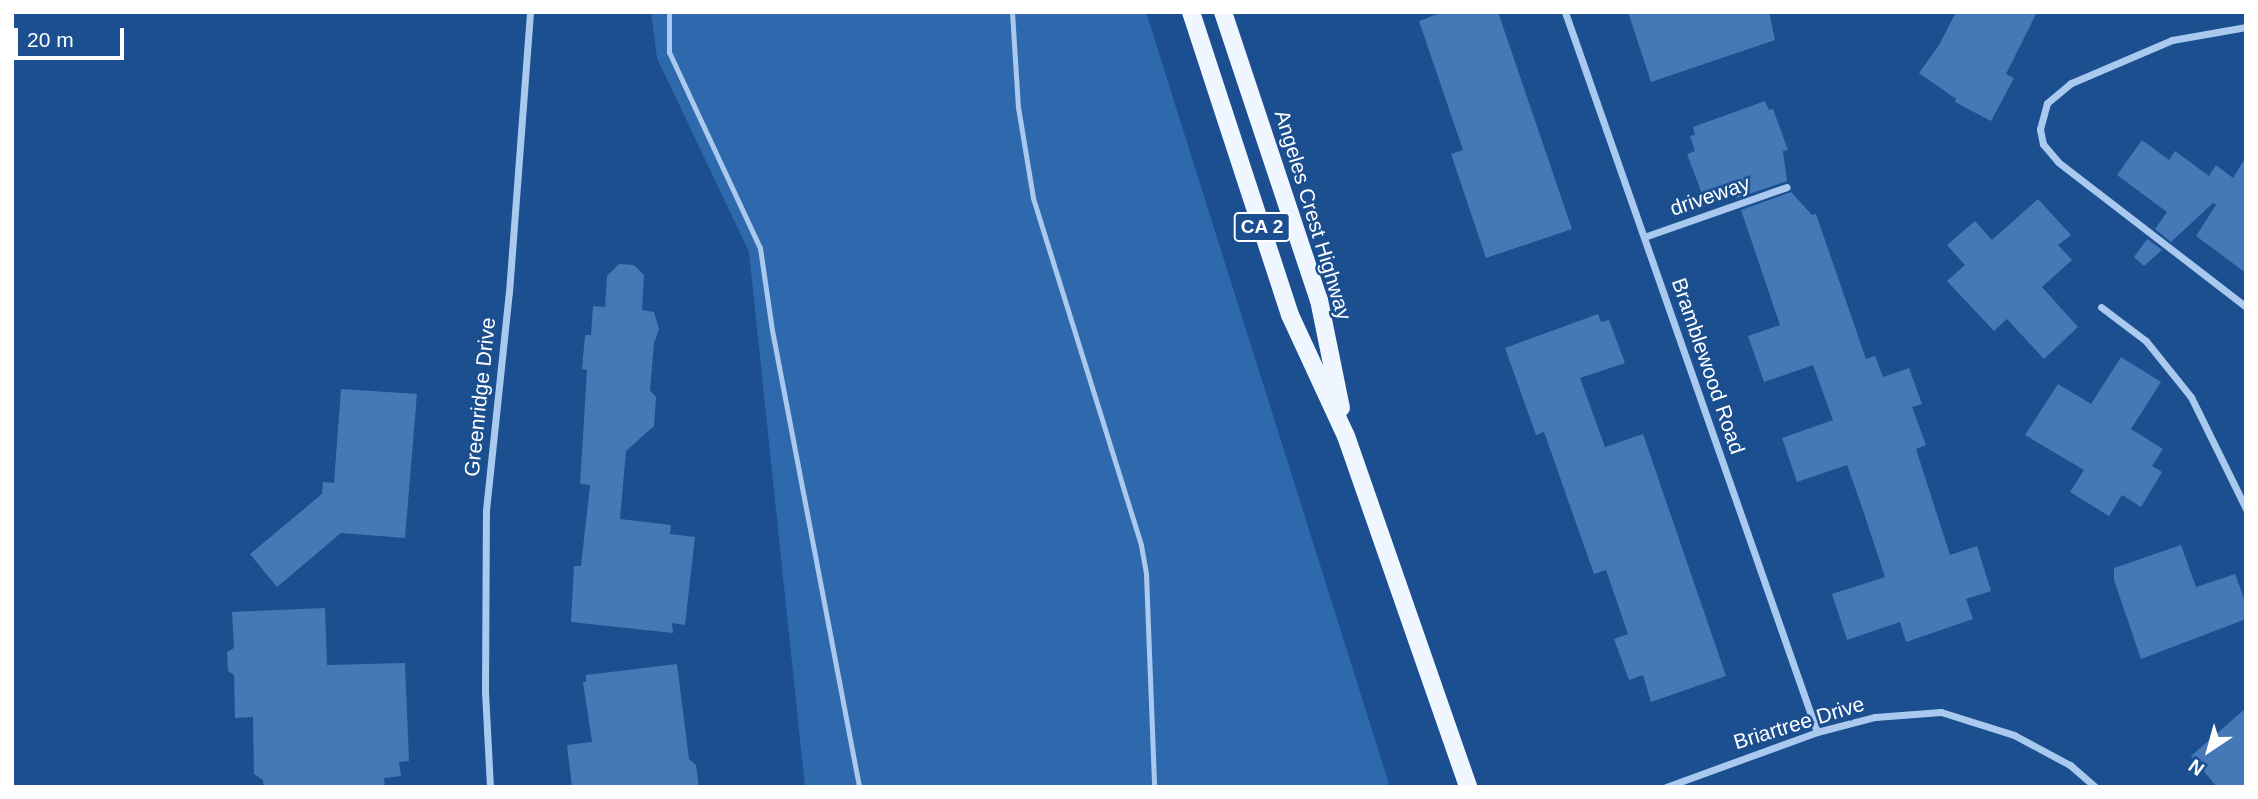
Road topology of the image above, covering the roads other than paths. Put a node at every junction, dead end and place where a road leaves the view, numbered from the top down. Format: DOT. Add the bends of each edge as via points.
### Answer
graph roads {
  1 [pos="530,12"];
  2 [pos="669,12"];
  3 [pos="1012,12"];
  4 [pos="1191,12"];
  5 [pos="1223,12"];
  6 [pos="1566,12"];
  7 [pos="2246,27"];
  8 [pos="1787,187"];
  9 [pos="1644,237"];
  10 [pos="2101,307"];
  11 [pos="2246,307"];
  12 [pos="1346,436"];
  13 [pos="2246,509"];
  14 [pos="1817,732"];
  15 [pos="1677,785"];
  16 [pos="490,787"];
  17 [pos="859,787"];
  18 [pos="1154,787"];
  19 [pos="1468,787"];
  20 [pos="1666,787"];
  21 [pos="2095,787"];
  1 -- 16 [label="street, Greenridge Drive" via="509,292 486,510 485,691"];
  2 -- 17 [label="lane" via="669,52 760,248"];
  3 -- 18 [label="lane" via="1018,107 1033,198 1142,555"];
  4 -- 12 [label="main road, Angeles Crest Highway / CA 2" via="1290,315"];
  5 -- 12 [label="main road, Angeles Crest Highway / CA 2" via="1319,300"];
  6 -- 9 [label="street, Bramblewood Road"];
  7 -- 11 [label="street" via="2172,40 2071,83 2047,103 2040,129 2043,144 2058,162"];
  8 -- 9 [label="street, driveway"];
  9 -- 14 [label="street, Bramblewood Road"];
  10 -- 13 [label="street" via="2146,341 2191,397"];
  12 -- 19 [label="main road, Angeles Crest Highway / CA 2"];
  14 -- 15 [label="street, Briartree Drive"];
  14 -- 21 [label="street, Briartree Drive" via="1875,717 1941,712 2014,735 2070,765"];
  15 -- 20 [label="street, Briartree Drive"];
}
